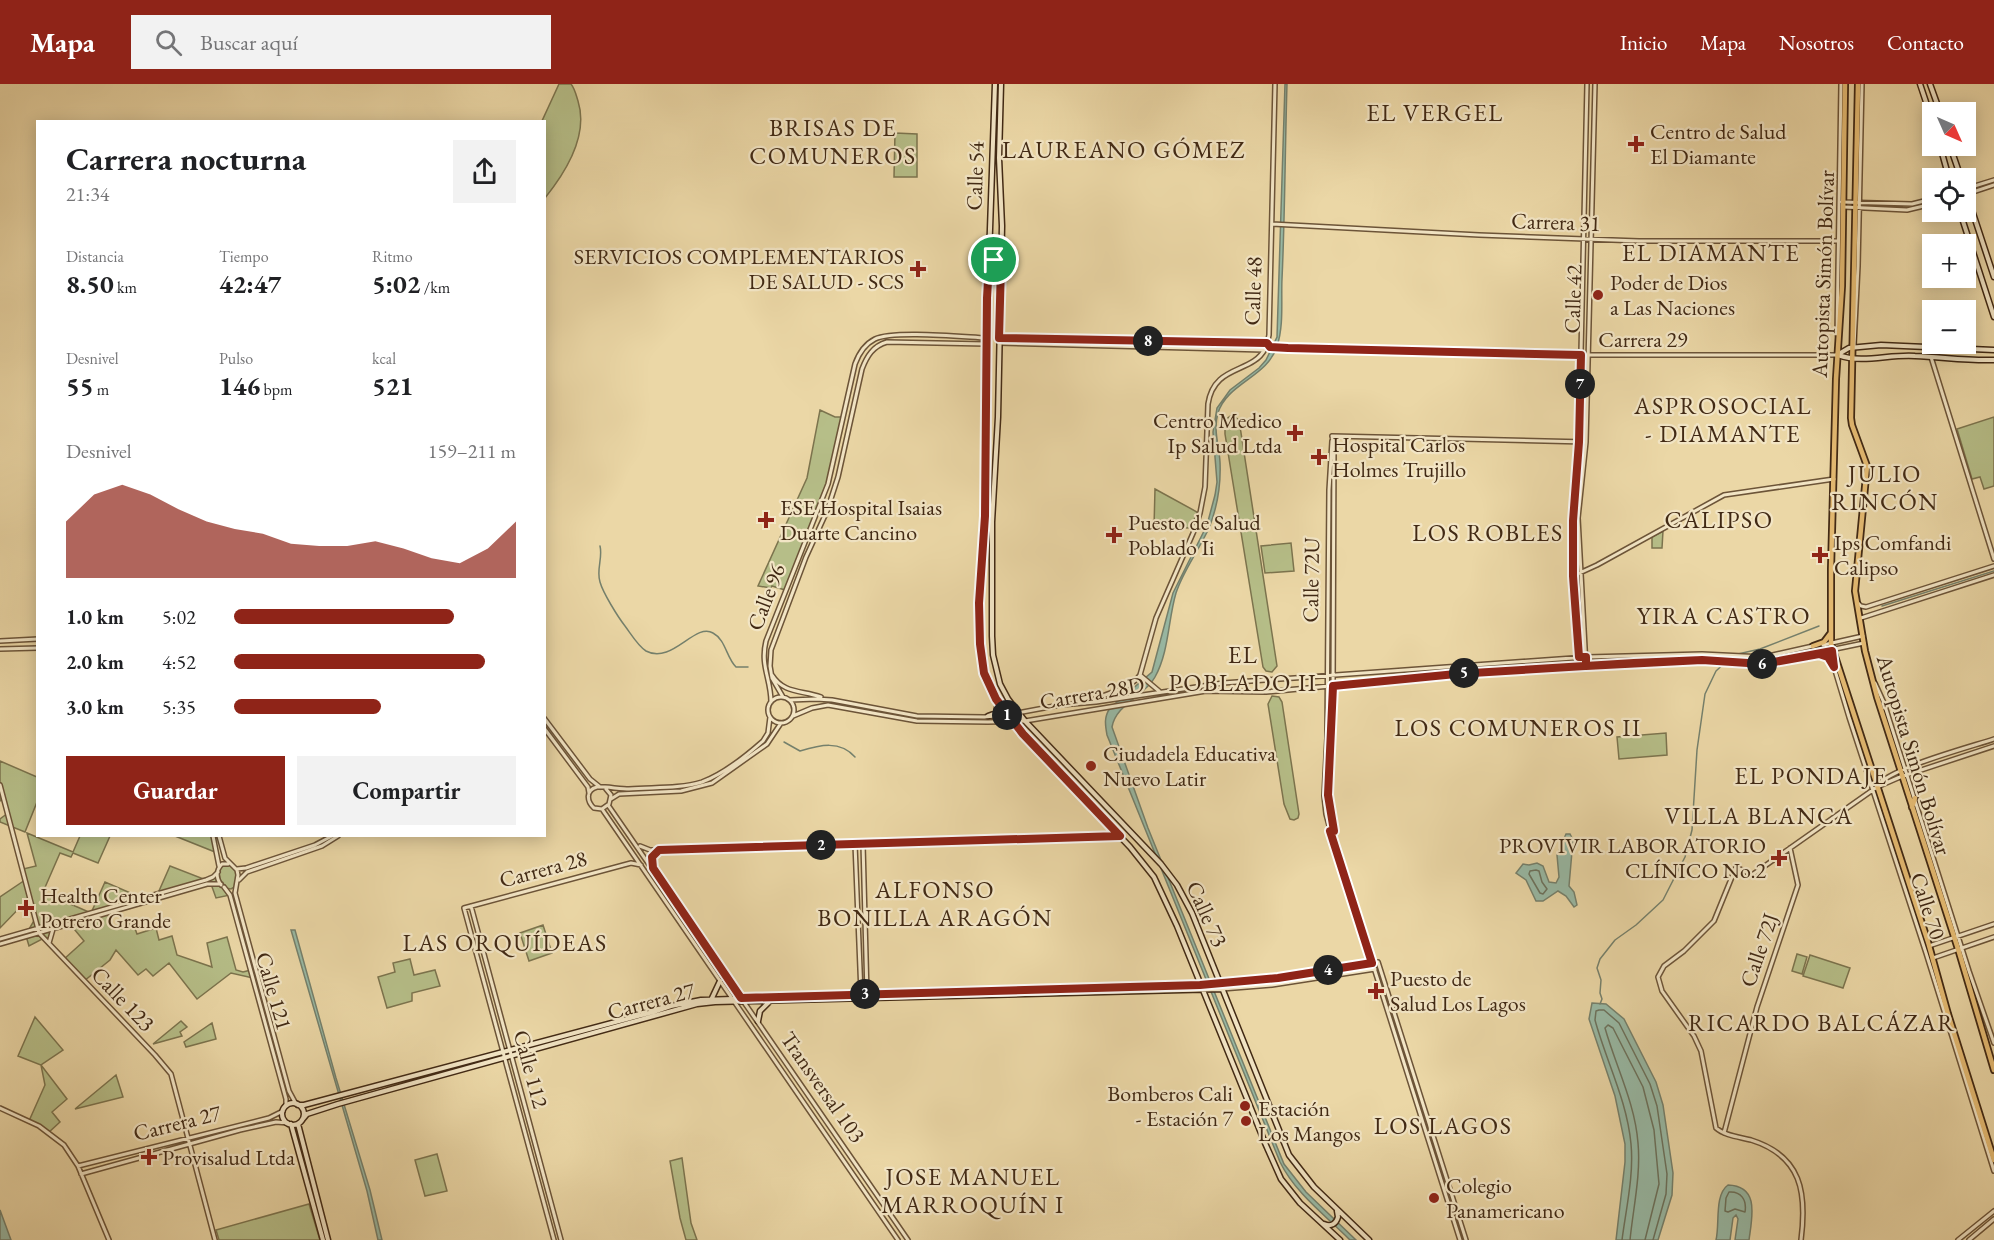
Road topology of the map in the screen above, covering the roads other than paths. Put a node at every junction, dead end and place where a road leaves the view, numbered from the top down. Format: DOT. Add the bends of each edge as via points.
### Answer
graph roads {
  1 [pos="995,84"];
  2 [pos="1001,84"];
  3 [pos="1275,84"];
  4 [pos="1587,84"];
  5 [pos="1594,84"];
  6 [pos="1841,84"];
  7 [pos="1845,84"];
  8 [pos="1860,84"];
  9 [pos="1920,84"];
  10 [pos="1930,84"];
  11 [pos="1926,102"];
  12 [pos="1936,102"];
  13 [pos="1856,163"];
  14 [pos="1860,168"];
  15 [pos="1994,180"];
  16 [pos="1841,182"];
  17 [pos="1994,185"];
  18 [pos="1976,188"];
  19 [pos="1976,190"];
  20 [pos="1922,202"];
  21 [pos="1841,204"];
  22 [pos="1858,205"];
  23 [pos="1922,206"];
  24 [pos="1962,222"];
  25 [pos="1976,222"];
  26 [pos="1274,224"];
  27 [pos="1583,240"];
  28 [pos="1591,240"];
  29 [pos="1838,240"];
  30 [pos="989,244"];
  31 [pos="1002,244"];
  32 [pos="1840,263"];
  33 [pos="989,264"];
  34 [pos="1001,265"];
  35 [pos="1994,277"];
  36 [pos="1994,317"];
  37 [pos="999,340"];
  38 [pos="986,341"];
  39 [pos="1269,346"];
  40 [pos="1853,347"];
  41 [pos="1265,350"];
  42 [pos="1994,350"];
  43 [pos="1581,355"];
  44 [pos="1588,355"];
  45 [pos="1837,355"];
  46 [pos="1931,357"];
  47 [pos="1853,360"];
  48 [pos="1994,360"];
  49 [pos="998,412"];
  50 [pos="986,413"];
  51 [pos="986,430"];
  52 [pos="997,430"];
  53 [pos="1332,439"];
  54 [pos="1579,442"];
  55 [pos="1586,442"];
  56 [pos="1834,479"];
  57 [pos="1994,559"];
  58 [pos="1994,566"];
  59 [pos="1580,574"];
  60 [pos="1994,575"];
  61 [pos="1573,576"];
  62 [pos="1857,601"];
  63 [pos="1861,618"];
  64 [pos="1831,625"];
  65 [pos="979,626"];
  66 [pos="992,627"];
  67 [pos="1863,636"];
  68 [pos="36,639"];
  69 [pos="0,641"];
  70 [pos="1831,643"];
  71 [pos="1864,643"];
  72 [pos="980,644"];
  73 [pos="992,645"];
  74 [pos="1813,646"];
  75 [pos="36,648"];
  76 [pos="0,649"];
  77 [pos="1832,651"];
  78 [pos="1815,655"];
  79 [pos="1579,657"];
  80 [pos="1586,657"];
  81 [pos="1586,666"];
  82 [pos="1580,667"];
  83 [pos="1834,667"];
  84 [pos="771,673"];
  85 [pos="1140,675"];
  86 [pos="1327,676"];
  87 [pos="1333,676"];
  88 [pos="1333,686"];
  89 [pos="1327,687"];
  90 [pos="1160,692"];
  91 [pos="783,697"];
  92 [pos="790,700"];
  93 [pos="771,702"];
  94 [pos="828,702"];
  95 [pos="998,702"];
  96 [pos="1086,703"];
  97 [pos="1851,707"];
  98 [pos="1019,713"];
  99 [pos="1848,714"];
  100 [pos="1007,715"];
  101 [pos="793,716"];
  102 [pos="988,716"];
  103 [pos="770,717"];
  104 [pos="546,721"];
  105 [pos="1025,721"];
  106 [pos="1013,722"];
  107 [pos="781,723"];
  108 [pos="546,731"];
  109 [pos="1994,739"];
  110 [pos="1994,746"];
  111 [pos="1904,773"];
  112 [pos="1084,783"];
  113 [pos="0,785"];
  114 [pos="600,787"];
  115 [pos="1875,788"];
  116 [pos="606,789"];
  117 [pos="1074,789"];
  118 [pos="588,795"];
  119 [pos="1097,797"];
  120 [pos="1915,798"];
  121 [pos="611,799"];
  122 [pos="1089,803"];
  123 [pos="1883,804"];
  124 [pos="608,806"];
  125 [pos="1912,807"];
  126 [pos="602,809"];
  127 [pos="1914,815"];
  128 [pos="1881,816"];
  129 [pos="1922,821"];
  130 [pos="1890,827"];
  131 [pos="1332,831"];
  132 [pos="1120,836"];
  133 [pos="213,837"];
  134 [pos="219,837"];
  135 [pos="330,837"];
  136 [pos="336,837"];
  137 [pos="636,843"];
  138 [pos="855,844"];
  139 [pos="863,844"];
  140 [pos="1790,848"];
  141 [pos="659,850"];
  142 [pos="633,855"];
  143 [pos="631,863"];
  144 [pos="231,865"];
  145 [pos="641,865"];
  146 [pos="652,866"];
  147 [pos="235,868"];
  148 [pos="218,870"];
  149 [pos="1902,870"];
  150 [pos="238,881"];
  151 [pos="222,886"];
  152 [pos="236,886"];
  153 [pos="471,906"];
  154 [pos="464,908"];
  155 [pos="1994,924"];
  156 [pos="53,928"];
  157 [pos="38,931"];
  158 [pos="1956,937"];
  159 [pos="1994,937"];
  160 [pos="0,939"];
  161 [pos="0,944"];
  162 [pos="50,945"];
  163 [pos="1927,946"];
  164 [pos="1960,948"];
  165 [pos="1930,959"];
  166 [pos="1372,963"];
  167 [pos="1377,968"];
  168 [pos="1964,972"];
  169 [pos="1972,980"];
  170 [pos="720,981"];
  171 [pos="732,983"];
  172 [pos="1220,983"];
  173 [pos="1200,985"];
  174 [pos="1975,988"];
  175 [pos="725,989"];
  176 [pos="1222,989"];
  177 [pos="1205,990"];
  178 [pos="861,992"];
  179 [pos="867,992"];
  180 [pos="741,998"];
  181 [pos="712,999"];
  182 [pos="733,1000"];
  183 [pos="1973,1000"];
  184 [pos="769,1002"];
  185 [pos="745,1003"];
  186 [pos="758,1021"];
  187 [pos="1994,1043"];
  188 [pos="1957,1046"];
  189 [pos="508,1050"];
  190 [pos="503,1052"];
  191 [pos="510,1057"];
  192 [pos="505,1058"];
  193 [pos="1994,1070"];
  194 [pos="297,1104"];
  195 [pos="0,1108"];
  196 [pos="285,1108"];
  197 [pos="302,1120"];
  198 [pos="289,1124"];
  199 [pos="298,1124"];
  200 [pos="1724,1133"];
  201 [pos="189,1137"];
  202 [pos="842,1143"];
  203 [pos="190,1144"];
  204 [pos="835,1148"];
  205 [pos="849,1154"];
  206 [pos="843,1159"];
  207 [pos="1994,1160"];
  208 [pos="78,1166"];
  209 [pos="1994,1171"];
  210 [pos="81,1174"];
  211 [pos="1335,1208"];
  212 [pos="1994,1211"];
  213 [pos="1994,1219"];
  214 [pos="1322,1223"];
  215 [pos="109,1240"];
  216 [pos="215,1240"];
  217 [pos="323,1240"];
  218 [pos="328,1240"];
  219 [pos="554,1240"];
  220 [pos="561,1240"];
  221 [pos="898,1240"];
  222 [pos="908,1240"];
  223 [pos="1340,1240"];
  224 [pos="1369,1240"];
  225 [pos="1460,1240"];
  226 [pos="1466,1240"];
  227 [pos="1801,1240"];
  228 [pos="1958,1240"];
  229 [pos="1969,1240"];
  1 -- 30 [label="main road, Calle 54"];
  2 -- 31 [label="main road, Calle 54"];
  3 -- 26 [label="street, Calle 48"];
  4 -- 27 [label="street, Calle 42"];
  5 -- 28 [label="street, Calle 42"];
  6 -- 16 [label="street"];
  7 -- 16 [label="highway, Autopista Simón Bolívar"];
  8 -- 13 [label="highway, Autopista Simón Bolívar"];
  8 -- 14 [label="street"];
  9 -- 11 [label="main road"];
  10 -- 12 [label="main road"];
  13 -- 14 [label="highway"];
  13 -- 22 [label="highway, Autopista Simón Bolívar"];
  14 -- 22 [label="street"];
  15 -- 18 [label="street"];
  16 -- 21 [label="highway, Autopista Simón Bolívar"];
  17 -- 19 [label="street"];
  20 -- 22 [label="street"];
  21 -- 22 [label="street"];
  21 -- 29 [label="street"];
  21 -- 32 [label="highway, Autopista Simón Bolívar"];
  22 -- 23 [label="street" via="1907,210"];
  22 -- 40 [label="highway, Autopista Simón Bolívar"];
  24 -- 36 [label="main road"];
  25 -- 35 [label="main road"];
  26 -- 27 [label="street, Carrera 31"];
  26 -- 39 [label="street, Calle 48"];
  27 -- 28 [label="street, Carrera 31"];
  27 -- 43 [label="street, Calle 42"];
  28 -- 29 [label="street, Carrera 31"];
  28 -- 44 [label="street, Calle 42"];
  29 -- 32 [label="street"];
  30 -- 31 [label="main road" via="994,250"];
  30 -- 33 [label="main road, Calle 54"];
  31 -- 34 [label="main road, Calle 54"];
  32 -- 45 [label="highway, Autopista Simón Bolívar"];
  33 -- 34 [label="main road" via="996,260"];
  33 -- 38 [label="main road, Calle 54"];
  34 -- 37 [label="main road, Calle 54"];
  37 -- 39 [label="street, Carrera 29"];
  37 -- 41 [label="street"];
  37 -- 49 [label="main road, Calle 54"];
  38 -- 50 [label="main road, Calle 54"];
  38 -- 84 [label="street, Calle 96" via="887,342 866,358 838,477 774,639"];
  38 -- 93 [label="street, Calle 96" via="889,335 874,339 857,358 828,484 766,641 763,663"];
  39 -- 41 [label="street"];
  39 -- 43 [label="street, Carrera 29"];
  40 -- 42 [label="main road, Carrera 29"];
  40 -- 45 [label="main road, Carrera 29"];
  40 -- 47 [label="highway, Autopista Simón Bolívar"];
  41 -- 85 [label="street, Calle 48" via="1222,378 1211,391 1200,513 1156,618"];
  43 -- 44 [label="street, Carrera 29"];
  43 -- 54 [label="street, Calle 42"];
  44 -- 45 [label="street, Carrera 29"];
  44 -- 55 [label="street, Calle 42"];
  45 -- 47 [label="main road, Carrera 29"];
  45 -- 56 [label="highway, Autopista Simón Bolívar"];
  46 -- 47 [label="main road, Carrera 29"];
  46 -- 48 [label="main road, Carrera 29"];
  46 -- 57 [label="street"];
  47 -- 62 [label="highway, Autopista Simón Bolívar" via="1852,425 1867,473 1857,556"];
  49 -- 50 [label="main road" via="992,417"];
  49 -- 52 [label="main road, Calle 54"];
  50 -- 51 [label="main road, Calle 54"];
  51 -- 52 [label="main road" via="990,425"];
  51 -- 65 [label="main road, Calle 54"];
  52 -- 66 [label="main road, Calle 54"];
  53 -- 54 [label="street"];
  53 -- 86 [label="street, Calle 72U"];
  53 -- 87 [label="street, Calle 72U"];
  54 -- 55 [label="street"];
  54 -- 61 [label="street, Calle 42"];
  55 -- 59 [label="street, Calle 42" via="1578,518"];
  56 -- 59 [label="street" via="1724,495"];
  56 -- 64 [label="highway, Autopista Simón Bolívar"];
  58 -- 62 [label="street" via="1866,607"];
  59 -- 61 [label="street"];
  59 -- 80 [label="street, Calle 42"];
  60 -- 63 [label="street"];
  61 -- 79 [label="street, Calle 42"];
  62 -- 63 [label="highway, Autopista Simón Bolívar"];
  63 -- 67 [label="highway, Autopista Simón Bolívar"];
  64 -- 70 [label="highway, Autopista Simón Bolívar"];
  64 -- 74 [label="highway" via="1827,639"];
  65 -- 66 [label="main road" via="986,632"];
  65 -- 72 [label="main road, Calle 73"];
  66 -- 73 [label="main road, Calle 73"];
  67 -- 70 [label="street, Carrera 28D"];
  67 -- 71 [label="highway, Autopista Simón Bolívar"];
  68 -- 69 [label="street"];
  70 -- 74 [label="street, Carrera 28D"];
  70 -- 77 [label="highway, Autopista Simón Bolívar"];
  71 -- 77 [label="street, Carrera 28D"];
  71 -- 111 [label="highway, Autopista Simón Bolívar"];
  72 -- 73 [label="main road" via="986,638"];
  72 -- 95 [label="main road, Calle 73" via="988,686"];
  73 -- 98 [label="main road, Calle 73" via="1000,684"];
  74 -- 80 [label="street, Carrera 28D" via="1764,657"];
  75 -- 76 [label="street"];
  77 -- 78 [label="street, Carrera 28D"];
  77 -- 83 [label="street, Calle 70"];
  77 -- 97 [label="highway, Autopista Simón Bolívar"];
  78 -- 81 [label="street, Carrera 28D" via="1763,664 1714,661"];
  78 -- 83 [label="street" via="1826,656"];
  79 -- 80 [label="street, Carrera 28D"];
  79 -- 82 [label="street, Calle 42"];
  79 -- 87 [label="street, Carrera 28D"];
  80 -- 81 [label="street, Calle 42"];
  81 -- 82 [label="street, Carrera 28D"];
  82 -- 88 [label="street, Carrera 28D"];
  83 -- 99 [label="street, Calle 70"];
  84 -- 91 [label="street"];
  84 -- 94 [label="street, Carrera 28D" via="786,689"];
  85 -- 90 [label="street"];
  85 -- 96 [label="street, Carrera 28D" via="1128,685"];
  86 -- 87 [label="street, Carrera 28D"];
  86 -- 89 [label="street, Calle 72U"];
  86 -- 90 [label="street, Carrera 28D"];
  87 -- 88 [label="street, Calle 72U"];
  88 -- 89 [label="street, Carrera 28D"];
  88 -- 131 [label="street, Calle 72U" via="1328,795"];
  89 -- 105 [label="street, Carrera 28D" via="1206,691"];
  89 -- 131 [label="street, Calle 72U" via="1324,796"];
  90 -- 96 [label="street, Carrera 28D"];
  91 -- 92 [label="street"];
  91 -- 93 [label="street"];
  92 -- 94 [label="street, Carrera 28D"];
  92 -- 101 [label="street"];
  93 -- 103 [label="street"];
  94 -- 101 [label="street"];
  94 -- 102 [label="street, Carrera 28D" via="918,716"];
  94 -- 106 [label="street, Carrera 28D" via="917,721"];
  95 -- 100 [label="main road, Calle 73"];
  95 -- 102 [label="main road" via="997,711"];
  96 -- 98 [label="street, Carrera 28D"];
  97 -- 99 [label="highway"];
  97 -- 115 [label="highway, Autopista Simón Bolívar"];
  98 -- 100 [label="street, Carrera 28D"];
  98 -- 105 [label="main road, Calle 73"];
  99 -- 115 [label="street, Calle 70"];
  100 -- 102 [label="street, Carrera 28D"];
  100 -- 106 [label="main road, Calle 73"];
  101 -- 107 [label="street"];
  103 -- 107 [label="street"];
  103 -- 116 [label="street" via="763,741 716,776 689,785"];
  104 -- 114 [label="street"];
  105 -- 106 [label="street, Carrera 28D"];
  105 -- 112 [label="main road, Calle 73"];
  106 -- 117 [label="main road, Calle 73"];
  107 -- 121 [label="street" via="763,747 712,783 681,791 619,794"];
  108 -- 118 [label="street" via="588,787"];
  109 -- 111 [label="street"];
  110 -- 111 [label="street"];
  111 -- 115 [label="street"];
  111 -- 120 [label="street, Calle 70"];
  111 -- 125 [label="highway, Autopista Simón Bolívar"];
  112 -- 117 [label="main road" via="1083,791"];
  112 -- 119 [label="main road, Calle 73"];
  113 -- 157 [label="street, Calle 123"];
  114 -- 116 [label="street"];
  114 -- 118 [label="street"];
  115 -- 123 [label="highway, Autopista Simón Bolívar"];
  115 -- 128 [label="street, Calle 70"];
  115 -- 140 [label="street"];
  116 -- 121 [label="street"];
  117 -- 122 [label="main road, Calle 73"];
  118 -- 126 [label="street" via="592,807"];
  119 -- 122 [label="main road" via="1090,797"];
  119 -- 172 [label="main road, Calle 73" via="1173,880 1191,910"];
  120 -- 125 [label="highway"];
  120 -- 129 [label="street, Calle 70"];
  121 -- 124 [label="street"];
  122 -- 132 [label="main road, Calle 73"];
  123 -- 128 [label="highway"];
  123 -- 130 [label="highway, Autopista Simón Bolívar"];
  124 -- 126 [label="street"];
  124 -- 137 [label="street, Transversal 103"];
  125 -- 127 [label="highway, Autopista Simón Bolívar"];
  126 -- 142 [label="street, Transversal 103"];
  127 -- 129 [label="highway"];
  127 -- 158 [label="highway, Autopista Simón Bolívar"];
  128 -- 130 [label="highway"];
  128 -- 149 [label="street, Calle 70"];
  129 -- 158 [label="street, Calle 70"];
  130 -- 149 [label="highway, Autopista Simón Bolívar"];
  131 -- 166 [label="street, Calle 72U"];
  132 -- 139 [label="street"];
  132 -- 173 [label="main road, Calle 73" via="1159,885"];
  133 -- 148 [label="street"];
  134 -- 144 [label="street"];
  135 -- 147 [label="street" via="246,868"];
  136 -- 150 [label="street" via="322,846 247,872"];
  137 -- 141 [label="street"];
  137 -- 146 [label="street, Transversal 103"];
  138 -- 139 [label="street"];
  138 -- 141 [label="street"];
  138 -- 178 [label="street"];
  139 -- 179 [label="street"];
  140 -- 200 [label="street, Calle 72J" via="1799,881 1757,1007"];
  140 -- 200 [label="street" via="1752,874 1736,867 1714,921 1664,966 1658,977 1662,991 1701,1051 1715,1126"];
  141 -- 146 [label="street" via="652,857"];
  142 -- 143 [label="street"];
  142 -- 145 [label="street, Transversal 103"];
  143 -- 145 [label="street, Carrera 28"];
  143 -- 153 [label="street, Carrera 28"];
  144 -- 147 [label="street"];
  144 -- 148 [label="street" via="224,864"];
  145 -- 170 [label="street, Transversal 103"];
  146 -- 171 [label="street, Transversal 103"];
  147 -- 150 [label="street"];
  148 -- 151 [label="street"];
  148 -- 157 [label="street" via="206,880"];
  149 -- 163 [label="highway, Autopista Simón Bolívar"];
  150 -- 152 [label="street"];
  151 -- 152 [label="street"];
  151 -- 156 [label="street" via="207,885"];
  151 -- 196 [label="street, Calle 121" via="230,895 284,1088"];
  152 -- 194 [label="street, Calle 121" via="286,1080"];
  153 -- 154 [label="street, Carrera 28"];
  153 -- 189 [label="street, Calle 112"];
  154 -- 190 [label="street, Calle 112"];
  155 -- 158 [label="street"];
  156 -- 157 [label="street"];
  156 -- 162 [label="street"];
  157 -- 160 [label="street"];
  157 -- 161 [label="street"];
  157 -- 162 [label="street, Calle 123"];
  158 -- 163 [label="street"];
  158 -- 164 [label="highway, Autopista Simón Bolívar"];
  159 -- 164 [label="street"];
  162 -- 201 [label="street, Calle 123" via="167,1069"];
  163 -- 165 [label="highway, Autopista Simón Bolívar"];
  164 -- 165 [label="street"];
  164 -- 168 [label="highway, Autopista Simón Bolívar"];
  164 -- 169 [label="street, Calle 70"];
  165 -- 188 [label="highway, Autopista Simón Bolívar"];
  166 -- 167 [label="street, Calle 72U"];
  166 -- 167 [label="street, Calle 72U" via="1378,962"];
  166 -- 172 [label="street"];
  167 -- 176 [label="street"];
  167 -- 225 [label="street, Calle 72U"];
  167 -- 226 [label="street, Calle 72U"];
  168 -- 169 [label="highway"];
  168 -- 183 [label="highway, Autopista Simón Bolívar"];
  169 -- 174 [label="street, Calle 70"];
  170 -- 175 [label="street, Transversal 103"];
  170 -- 181 [label="main road"];
  171 -- 175 [label="street" via="730,989"];
  171 -- 180 [label="street, Transversal 103"];
  172 -- 173 [label="main road, Carrera 27"];
  172 -- 176 [label="main road, Calle 73"];
  173 -- 177 [label="main road, Calle 73"];
  173 -- 179 [label="main road, Carrera 27"];
  174 -- 183 [label="highway"];
  174 -- 187 [label="street, Calle 70"];
  175 -- 182 [label="street, Transversal 103"];
  176 -- 177 [label="main road, Carrera 27"];
  176 -- 211 [label="main road, Calle 73" via="1289,1155"];
  177 -- 184 [label="main road, Carrera 27"];
  177 -- 214 [label="main road, Calle 73" via="1281,1179"];
  178 -- 179 [label="main road, Carrera 27"];
  178 -- 180 [label="main road, Carrera 27"];
  180 -- 182 [label="main road, Carrera 27"];
  180 -- 185 [label="street, Transversal 103"];
  181 -- 182 [label="main road, Carrera 27"];
  181 -- 189 [label="main road, Carrera 27" via="671,1005"];
  182 -- 185 [label="main road, Carrera 27"];
  182 -- 191 [label="main road, Carrera 27" via="682,1007"];
  182 -- 204 [label="street, Transversal 103"];
  183 -- 193 [label="highway, Autopista Simón Bolívar"];
  184 -- 185 [label="main road, Carrera 27"];
  184 -- 186 [label="main road" via="760,1011"];
  185 -- 186 [label="street, Transversal 103"];
  186 -- 202 [label="street, Transversal 103"];
  188 -- 207 [label="highway, Autopista Simón Bolívar"];
  188 -- 209 [label="street"];
  189 -- 190 [label="main road, Carrera 27"];
  189 -- 191 [label="street, Calle 112"];
  190 -- 192 [label="street, Calle 112"];
  190 -- 194 [label="main road, Carrera 27"];
  191 -- 192 [label="main road, Carrera 27"];
  191 -- 220 [label="street, Calle 112"];
  192 -- 197 [label="main road, Carrera 27" via="338,1104 307,1114"];
  192 -- 219 [label="street, Calle 112"];
  194 -- 196 [label="main road"];
  194 -- 197 [label="main road" via="304,1112"];
  195 -- 208 [label="street" via="39,1126 64,1145"];
  196 -- 198 [label="main road" via="284,1118"];
  196 -- 201 [label="street, Carrera 27" via="269,1118"];
  197 -- 199 [label="main road"];
  198 -- 199 [label="main road"];
  198 -- 203 [label="street, Carrera 27" via="276,1122"];
  198 -- 217 [label="main road"];
  199 -- 218 [label="main road"];
  200 -- 227 [label="street" via="1771,1147 1786,1159 1803,1194"];
  201 -- 203 [label="street, Calle 123"];
  201 -- 208 [label="street, Carrera 27"];
  202 -- 204 [label="street" via="840,1150"];
  202 -- 205 [label="street, Transversal 103"];
  203 -- 210 [label="street, Carrera 27"];
  203 -- 216 [label="street, Calle 123"];
  204 -- 206 [label="street, Transversal 103"];
  205 -- 206 [label="street" via="843,1152"];
  205 -- 222 [label="street, Transversal 103"];
  206 -- 221 [label="street, Transversal 103"];
  208 -- 210 [label="street"];
  210 -- 215 [label="street"];
  211 -- 214 [label="main road" via="1336,1222"];
  211 -- 224 [label="main road, Calle 73"];
  212 -- 228 [label="street"];
  213 -- 229 [label="street"];
  214 -- 223 [label="main road, Calle 73"];
}
